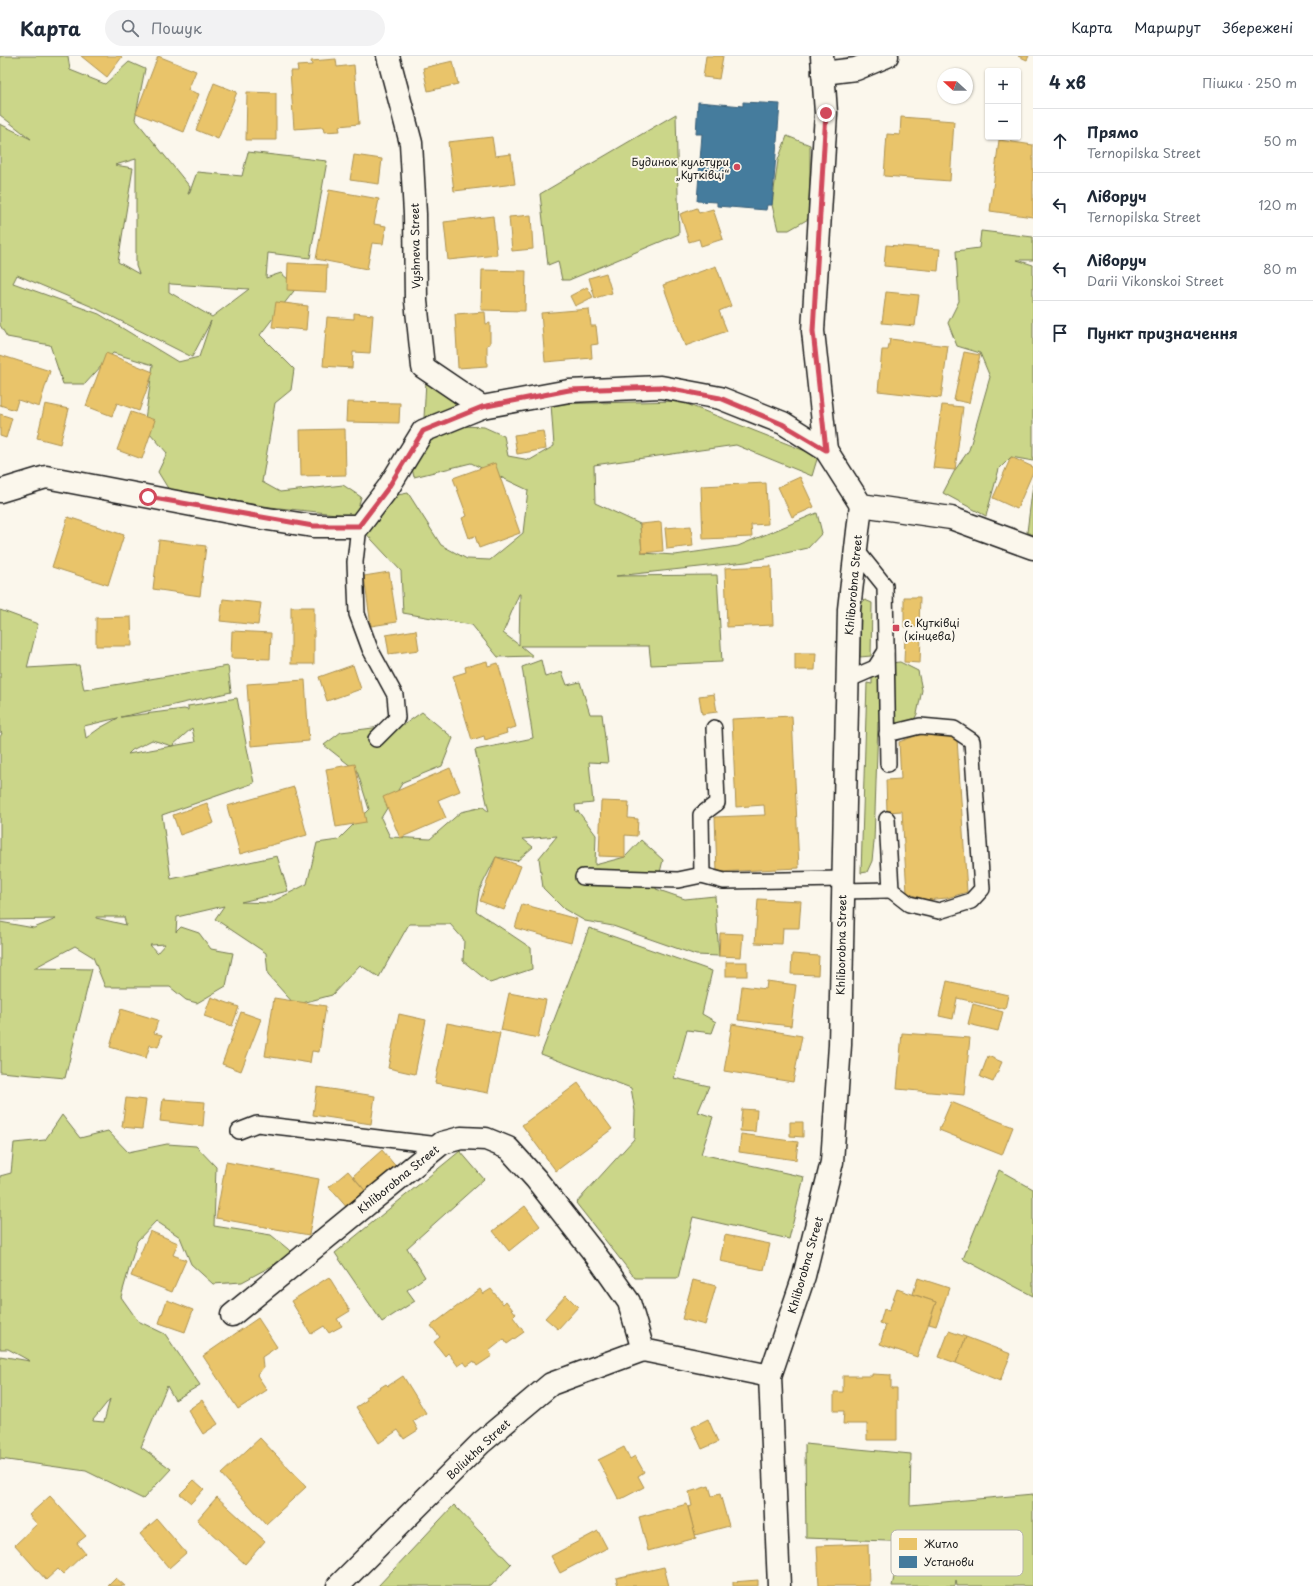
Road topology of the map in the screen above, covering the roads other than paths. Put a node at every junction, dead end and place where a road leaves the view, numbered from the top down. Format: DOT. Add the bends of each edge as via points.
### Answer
graph roads {
  1 [pos="388,56"];
  2 [pos="887,56"];
  3 [pos="823,65"];
  4 [pos="482,407"];
  5 [pos="826,450"];
  6 [pos="0,491"];
  7 [pos="861,505"];
  8 [pos="359,526"];
  9 [pos="1033,548"];
  10 [pos="856,550"];
  11 [pos="886,651"];
  12 [pos="847,680"];
  13 [pos="714,728"];
  14 [pos="887,734"];
  15 [pos="376,739"];
  16 [pos="888,764"];
  17 [pos="887,819"];
  18 [pos="702,875"];
  19 [pos="583,877"];
  20 [pos="842,885"];
  21 [pos="891,890"];
  22 [pos="239,1131"];
  23 [pos="439,1145"];
  24 [pos="232,1315"];
  25 [pos="643,1350"];
  26 [pos="770,1376"];
  27 [pos="338,1586"];
  28 [pos="779,1586"];
  1 -- 4 [label="street, Vyshneva Street" via="411,143 416,301 423,367"];
  2 -- 3 [label="street" via="856,68"];
  3 -- 5 [label="street" via="826,113 813,331"];
  4 -- 5 [label="street" via="569,390 661,387 720,398 782,424"];
  4 -- 8 [label="street" via="423,431 388,488"];
  5 -- 7 [label="street"];
  6 -- 8 [label="street" via="46,477 247,516 313,526"];
  7 -- 9 [label="street" via="951,518"];
  7 -- 10 [label="street, Khliborobna Street"];
  8 -- 15 [label="lane" via="355,562 357,614 370,649 395,694 397,718"];
  10 -- 11 [label="lane" via="884,586"];
  10 -- 12 [label="street, Khliborobna Street" via="849,609"];
  11 -- 12 [label="lane" via="875,668"];
  11 -- 14 [label="lane"];
  12 -- 20 [label="street, Khliborobna Street"];
  13 -- 18 [label="lane" via="717,803 701,815"];
  14 -- 16 [label="lane"];
  14 -- 21 [label="lane" via="920,726 954,729 972,741 982,889 971,901 939,911 909,904"];
  17 -- 21 [label="lane"];
  18 -- 19 [label="lane" via="678,880"];
  18 -- 20 [label="lane" via="724,881"];
  20 -- 21 [label="lane"];
  20 -- 26 [label="street, Khliborobna Street" via="840,1045 832,1162 804,1276"];
  22 -- 23 [label="lane" via="257,1124"];
  23 -- 24 [label="street, Khliborobna Street"];
  23 -- 25 [label="street, Khliborobna Street" via="461,1138 486,1139 508,1148 536,1179 629,1302"];
  25 -- 26 [label="street"];
  25 -- 27 [label="street, Boliukha Street" via="552,1384 481,1443"];
  26 -- 28 [label="street, Khliborobna Street"];
}
